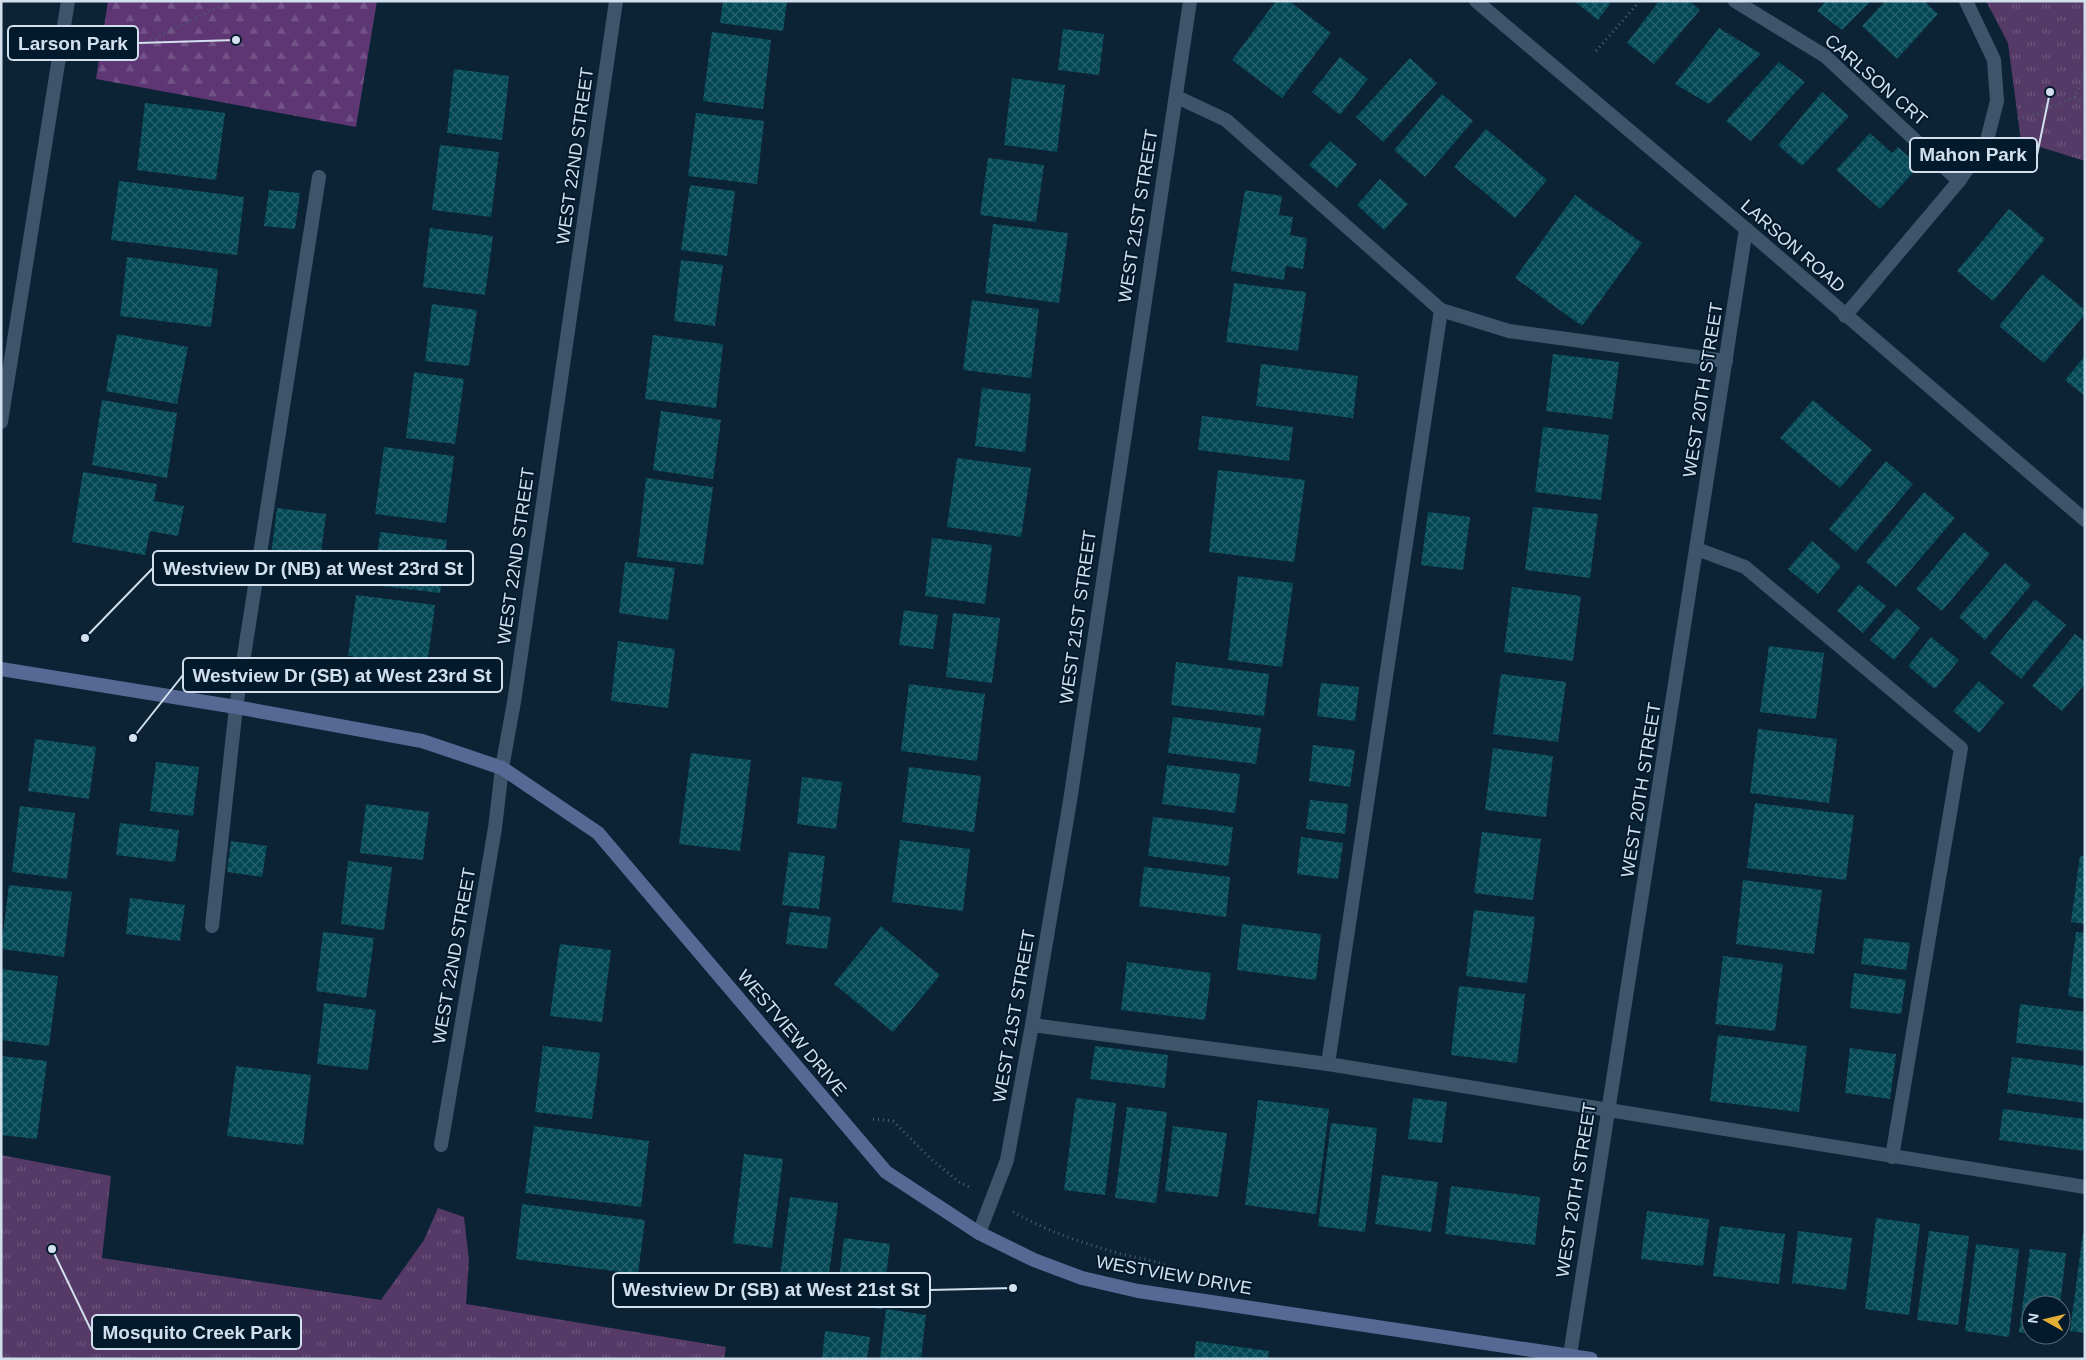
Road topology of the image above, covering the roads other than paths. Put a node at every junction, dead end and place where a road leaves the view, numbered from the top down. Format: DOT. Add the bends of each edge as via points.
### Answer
graph roads {
  1 [pos="68,1"];
  2 [pos="616,1"];
  3 [pos="1190,1"];
  4 [pos="1476,1"];
  5 [pos="1735,1"];
  6 [pos="1966,1"];
  7 [pos="1176,97"];
  8 [pos="319,177"];
  9 [pos="1959,181"];
  10 [pos="1746,230"];
  11 [pos="1441,310"];
  12 [pos="1845,316"];
  13 [pos="1726,361"];
  14 [pos="1,422"];
  15 [pos="2085,520"];
  16 [pos="1697,549"];
  17 [pos="1,669"];
  18 [pos="236,707"];
  19 [pos="502,768"];
  20 [pos="212,926"];
  21 [pos="1032,1025"];
  22 [pos="1328,1064"];
  23 [pos="1607,1109"];
  24 [pos="441,1145"];
  25 [pos="1892,1158"];
  26 [pos="2085,1187"];
  27 [pos="979,1233"];
  28 [pos="1570,1356"];
  29 [pos="1591,1359"];
  1 -- 14 [label="street"];
  2 -- 19 [label="street, WEST 22ND STREET"];
  3 -- 7 [label="street, WEST 21ST STREET"];
  4 -- 10 [label="street, LARSON ROAD"];
  5 -- 9 [label="street, CARLSON CRT" via="1826,56"];
  6 -- 9 [label="street" via="1994,60 1997,100 1987,140"];
  7 -- 11 [label="street" via="1226,120"];
  7 -- 21 [label="street, WEST 21ST STREET" via="1070,801"];
  8 -- 18 [label="street"];
  9 -- 12 [label="street"];
  10 -- 12 [label="street, LARSON ROAD"];
  10 -- 13 [label="street, WEST 20TH STREET"];
  11 -- 13 [label="street" via="1509,331"];
  11 -- 22 [label="street"];
  12 -- 15 [label="street, LARSON ROAD"];
  13 -- 16 [label="street, WEST 20TH STREET"];
  16 -- 23 [label="street, WEST 20TH STREET"];
  16 -- 25 [label="street" via="1745,567 1961,748"];
  17 -- 18 [label="main road, WESTVIEW DRIVE"];
  18 -- 19 [label="main road, WESTVIEW DRIVE" via="422,741"];
  18 -- 20 [label="street"];
  19 -- 24 [label="street, WEST 22ND STREET" via="495,828"];
  19 -- 27 [label="main road, WESTVIEW DRIVE" via="598,833 886,1172"];
  21 -- 22 [label="street"];
  21 -- 27 [label="street, WEST 21ST STREET" via="1007,1160"];
  22 -- 23 [label="street"];
  23 -- 25 [label="street"];
  23 -- 28 [label="street, WEST 20TH STREET"];
  25 -- 26 [label="street"];
  27 -- 28 [label="main road, WESTVIEW DRIVE" via="1082,1278 1138,1292"];
  28 -- 29 [label="main road, WESTVIEW DRIVE"];
}
